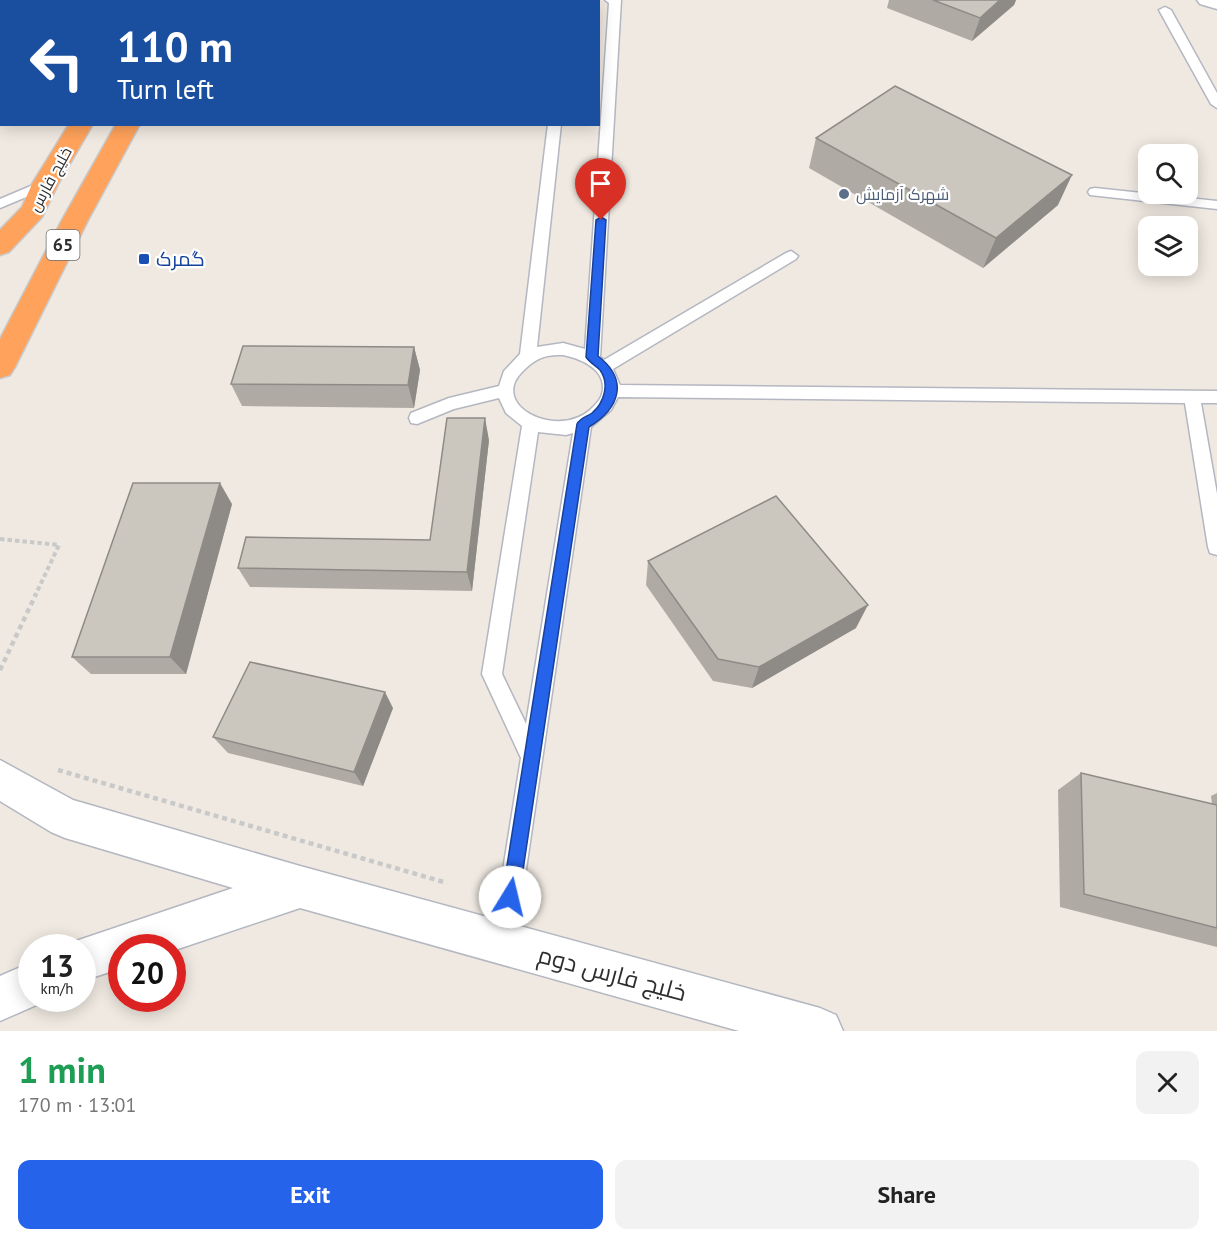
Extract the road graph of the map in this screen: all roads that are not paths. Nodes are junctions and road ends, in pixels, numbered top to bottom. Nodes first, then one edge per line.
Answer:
1 (611, 0) edge
2 (1207, 0) edge
3 (1217, 3) edge
4 (1165, 10) dead end
5 (600, 52) edge
6 (611, 60) junction
7 (1217, 104) edge
8 (80, 126) edge
9 (128, 126) edge
10 (555, 126) edge
11 (45, 184) junction
12 (1095, 192) dead end
13 (0, 204) edge
14 (1217, 205) edge
15 (8, 239) edge
16 (791, 256) dead end
17 (528, 356) junction
18 (598, 362) junction
19 (0, 368) edge
20 (504, 391) junction
21 (611, 392) junction
22 (1192, 397) junction
23 (1217, 397) edge
24 (417, 418) dead end
25 (531, 424) junction
26 (583, 424) junction
27 (1217, 547) edge
28 (532, 758) junction
29 (0, 778) edge
30 (300, 887) junction
31 (503, 944) junction
32 (96, 954) edge
33 (18, 991) edge
34 (0, 999) edge
35 (820, 1031) edge

1 - 6 lane
2 - 3 street
4 - 7 lane
5 - 6 lane
6 - 18 lane
8 - 11 highway, خلیج فارس / 65
9 - 19 highway, 65
10 - 17 lane
11 - 13 lane
11 - 15 highway, خلیج فارس / 65
12 - 14 lane
16 - 18 lane
17 - 18 lane
17 - 20 lane
18 - 21 lane
20 - 24 lane
20 - 25 lane
21 - 22 lane
21 - 26 lane
22 - 23 lane
22 - 27 lane
25 - 26 lane
25 - 28 lane
26 - 28 lane
28 - 31 lane
29 - 30 street, خلیج فارس دوم
30 - 31 street, خلیج فارس دوم
30 - 32 street
31 - 35 street, خلیج فارس دوم
33 - 34 street

